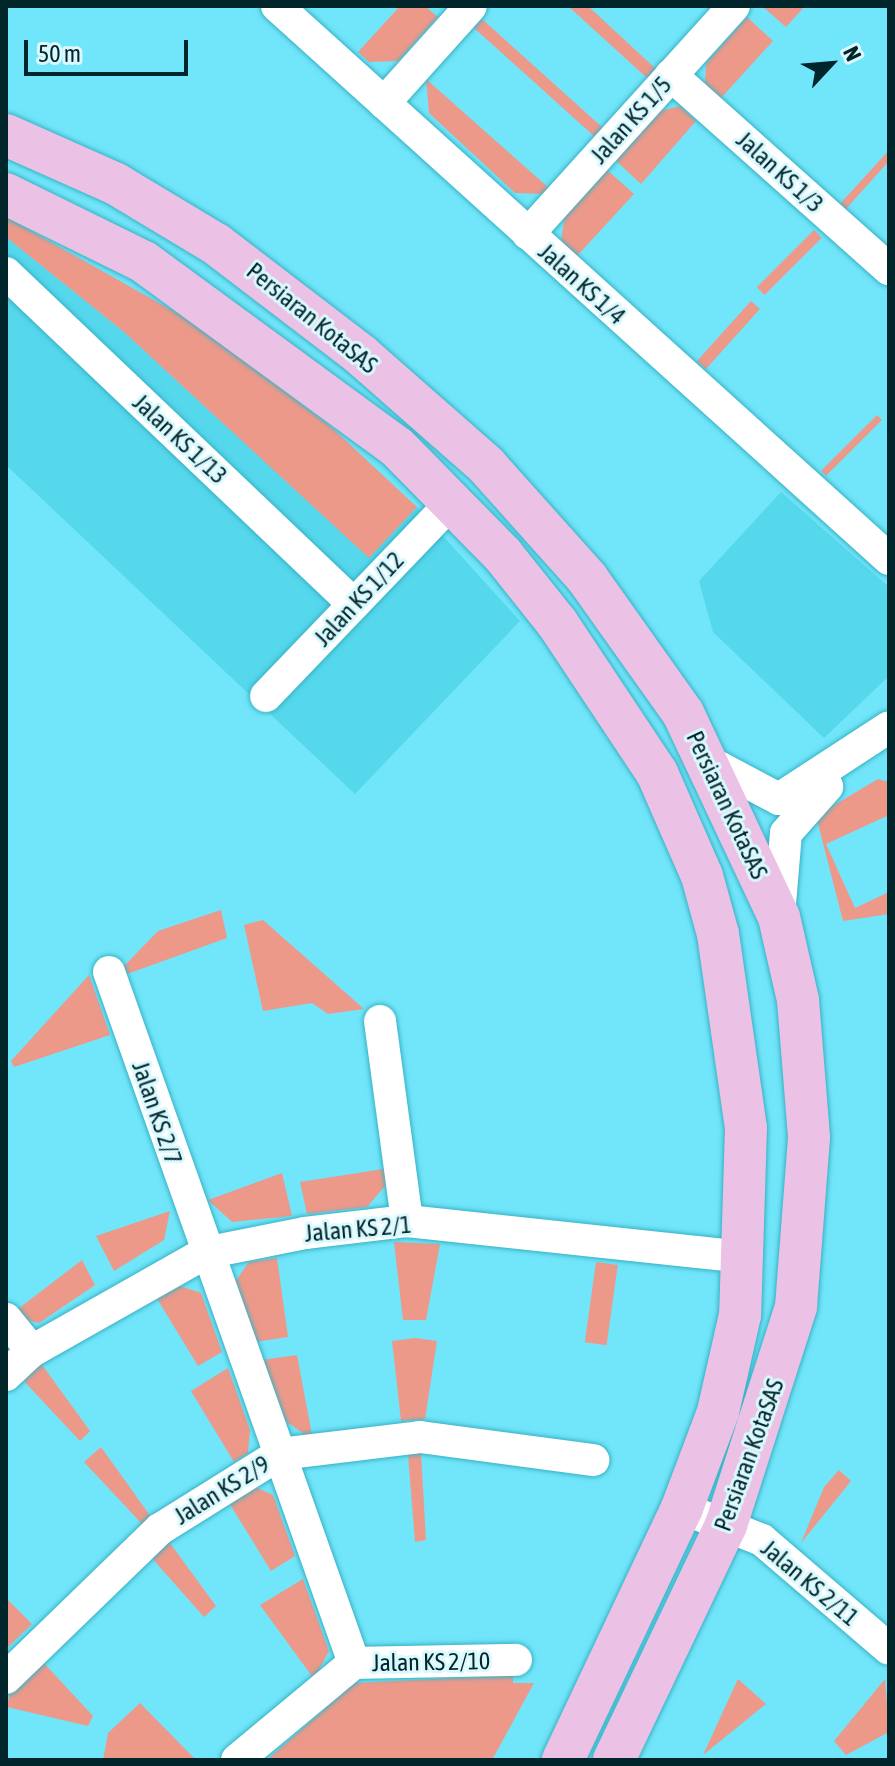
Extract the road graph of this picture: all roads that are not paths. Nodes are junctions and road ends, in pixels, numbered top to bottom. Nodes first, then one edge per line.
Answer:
1 (277, 6) edge
2 (471, 6) edge
3 (734, 6) edge
4 (671, 75) junction
5 (384, 103) junction
6 (6, 135) edge
7 (6, 194) edge
8 (528, 234) junction
9 (889, 269) edge
10 (6, 273) edge
11 (452, 502) junction
12 (889, 559) edge
13 (354, 604) junction
14 (266, 696) dead end
15 (888, 729) edge
16 (711, 763) junction
17 (840, 764) junction
18 (779, 917) junction
19 (109, 972) dead end
20 (380, 1021) dead end
21 (407, 1221) junction
22 (205, 1253) junction
23 (745, 1257) junction
24 (6, 1319) edge
25 (32, 1351) junction
26 (6, 1375) edge
27 (280, 1454) junction
28 (593, 1460) dead end
29 (682, 1508) junction
30 (726, 1525) junction
31 (889, 1649) edge
32 (516, 1660) dead end
33 (354, 1663) junction
34 (6, 1678) edge
35 (237, 1760) edge
36 (563, 1760) edge
37 (614, 1760) edge

1 - 5 street, Jalan KS 1/4
2 - 5 street
3 - 4 street, Jalan KS 1/5
4 - 8 street, Jalan KS 1/5
4 - 9 street, Jalan KS 1/3
5 - 8 street, Jalan KS 1/4
6 - 16 main road, Persiaran KotaSAS
7 - 11 main road, Persiaran KotaSAS
8 - 12 street, Jalan KS 1/4
10 - 13 street, Jalan KS 1/13
11 - 13 street, Jalan KS 1/12
11 - 23 main road, Persiaran KotaSAS
13 - 14 street, Jalan KS 1/12
15 - 17 street
16 - 17 street
16 - 18 main road, Persiaran KotaSAS
17 - 18 street
18 - 30 main road, Persiaran KotaSAS
19 - 22 street, Jalan KS 2/7
20 - 21 street
21 - 22 street, Jalan KS 2/1
21 - 23 street, Jalan KS 2/1
22 - 25 street, Jalan KS 2/1
22 - 27 street, Jalan KS 2/7
23 - 29 main road, Persiaran KotaSAS
24 - 25 street
25 - 26 street, Jalan KS 2/1
27 - 28 street, Jalan KS 2/9
27 - 33 street, Jalan KS 2/7
27 - 34 street, Jalan KS 2/9
29 - 30 street, Jalan KS 2/11
29 - 36 main road, Persiaran KotaSAS
30 - 31 street, Jalan KS 2/11
30 - 37 main road, Persiaran KotaSAS
32 - 33 street, Jalan KS 2/10
33 - 35 street, Jalan KS 2/10

